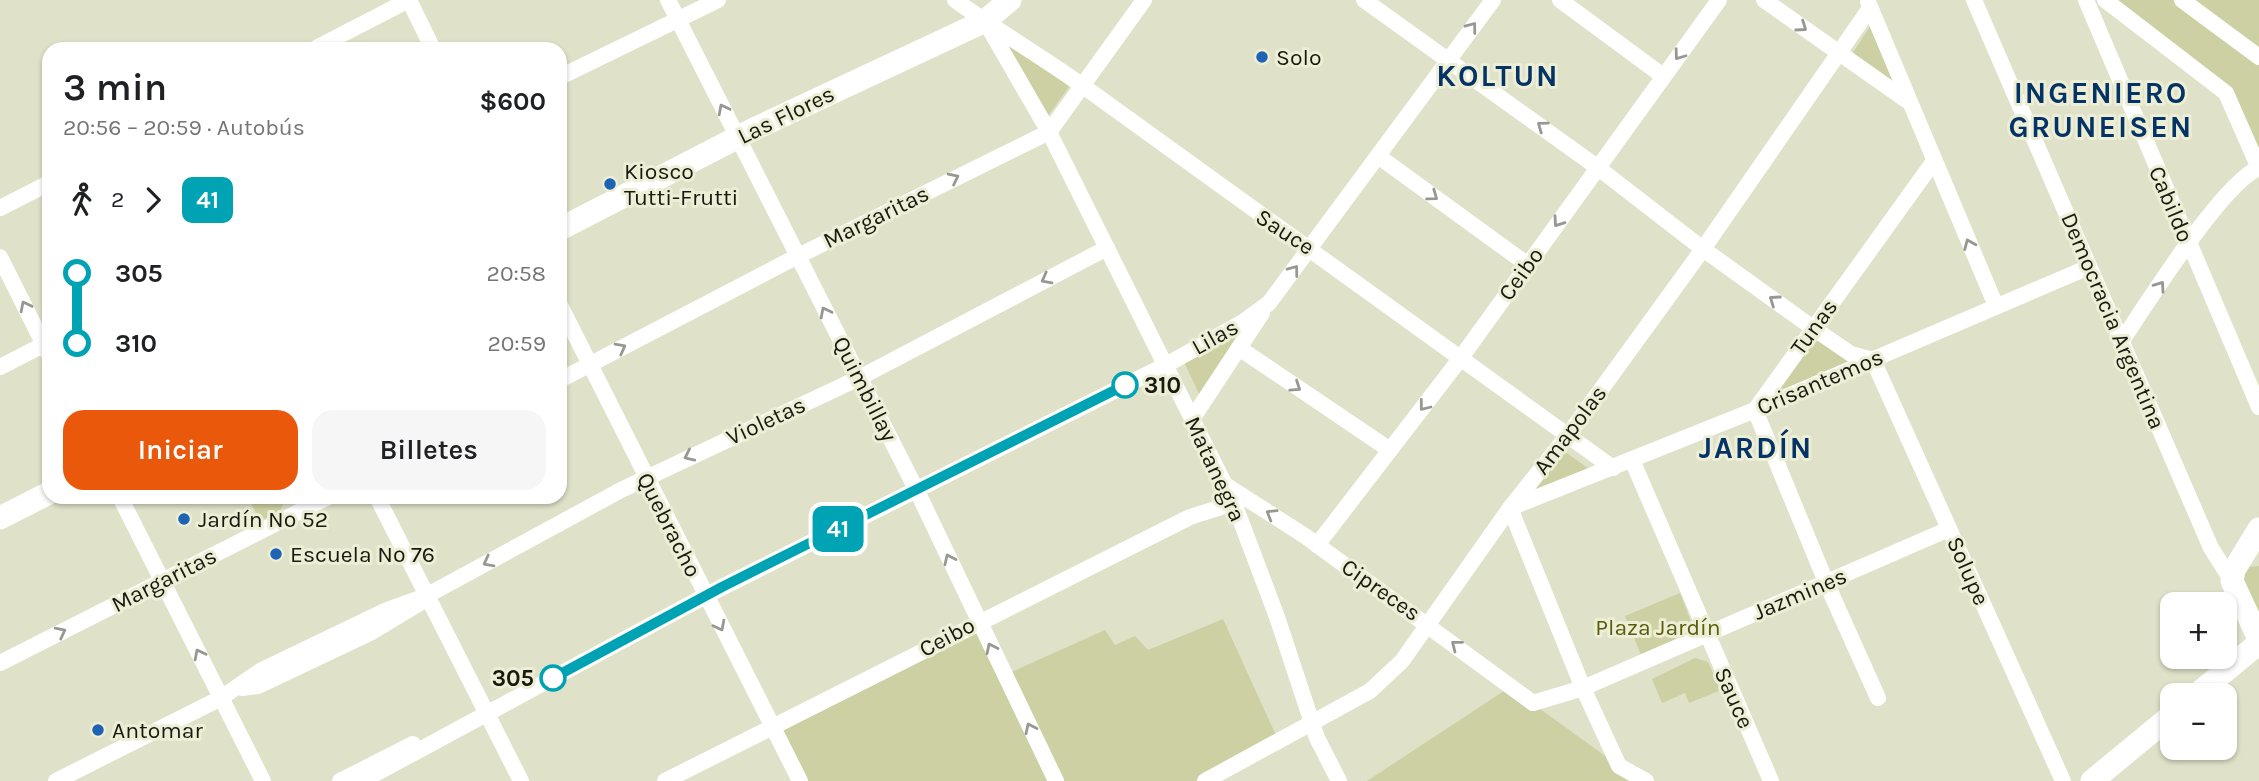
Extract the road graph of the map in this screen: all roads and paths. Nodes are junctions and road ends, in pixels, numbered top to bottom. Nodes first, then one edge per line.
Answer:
1 (409, 0) edge
2 (668, 0) edge
3 (718, 0) edge
4 (955, 0) edge
5 (1010, 0) edge
6 (1144, 0) edge
7 (1364, 0) edge
8 (1493, 0) edge
9 (1560, 0) edge
10 (1719, 0) edge
11 (1764, 0) edge
12 (1974, 0) edge
13 (2086, 0) edge
14 (2105, 0) edge
15 (2182, 0) edge
16 (1869, 4) edge
17 (678, 19) junction
18 (985, 21) junction
19 (328, 42) edge
20 (430, 42) edge
21 (1840, 54) junction
22 (2259, 57) edge
23 (1448, 58) junction
24 (567, 74) edge
25 (1663, 76) junction
26 (1082, 85) junction
27 (1909, 102) junction
28 (1049, 132) junction
29 (737, 138) junction
30 (1378, 156) junction
31 (1934, 160) junction
32 (1597, 167) junction
33 (2259, 168) edge
34 (42, 187) edge
35 (0, 208) edge
36 (567, 225) edge
37 (2188, 244) junction
38 (1311, 247) junction
39 (1107, 248) junction
40 (1703, 249) junction
41 (0, 257) edge
42 (796, 257) junction
43 (1528, 265) junction
44 (2089, 267) junction
45 (1269, 303) junction
46 (1996, 306) junction
47 (567, 319) edge
48 (1814, 328) junction
49 (42, 337) edge
50 (2121, 342) junction
51 (1240, 348) junction
52 (42, 349) edge
53 (1460, 359) junction
54 (1873, 360) junction
55 (590, 365) junction
56 (1166, 365) junction
57 (0, 367) edge
58 (567, 376) edge
59 (859, 378) junction
60 (2259, 407) edge
61 (1755, 410) junction
62 (1192, 419) junction
63 (1568, 435) junction
64 (1390, 450) junction
65 (1632, 460) junction
66 (1613, 468) junction
67 (645, 478) junction
68 (1224, 484) junction
69 (916, 489) junction
70 (42, 497) edge
71 (1234, 503) junction
72 (124, 504) edge
73 (314, 504) edge
74 (380, 504) edge
75 (1510, 508) junction
76 (0, 518) edge
77 (1949, 529) junction
78 (2259, 529) edge
79 (1317, 545) junction
80 (2244, 567) edge
81 (162, 580) junction
82 (1825, 582) junction
83 (426, 596) junction
84 (705, 596) junction
85 (978, 621) junction
86 (1427, 624) junction
87 (1706, 635) junction
88 (2259, 641) edge
89 (0, 663) edge
90 (2210, 683) edge
91 (1583, 688) junction
92 (227, 694) junction
93 (1878, 698) dead end
94 (1533, 703) joint
95 (486, 714) junction
96 (1312, 725) junction
97 (2160, 725) edge
98 (772, 729) junction
99 (56, 781) edge
100 (263, 781) edge
101 (340, 781) edge
102 (362, 781) edge
103 (521, 781) edge
104 (665, 781) edge
105 (800, 781) edge
106 (1056, 781) edge
107 (1205, 781) edge
108 (1339, 781) edge
109 (1646, 781) edge
110 (1771, 781) edge
111 (2063, 781) edge
112 (2092, 781) edge

1 - 19 street
1 - 20 street
2 - 17 street, Quimbillay
3 - 17 street
4 - 18 street, Sauce
5 - 18 street, Las Flores
6 - 26 street, Margaritas
7 - 23 street
23 -> 8 street, Lilas
9 - 25 street
10 -> 25 street, Ceibo
11 -> 21 street
12 - 44 street, Democracia Argentina
13 - 37 street, Cabildo
14 - 33 street
15 - 22 street
16 - 21 street, Amapolas
16 - 27 street
17 - 24 street
29 -> 17 street, Quimbillay
18 - 26 street, Sauce
18 - 28 street, Matanegra
18 - 29 street, Las Flores
21 - 27 street
21 - 40 street, Amapolas
23 - 30 street, Lilas
32 -> 23 street
25 - 32 street, Ceibo
26 - 28 street, Margaritas
26 - 38 street, Sauce
27 - 31 street
28 - 39 street, Matanegra
42 -> 28 street, Margaritas
29 - 36 street, Las Flores
29 - 42 street, Quimbillay
30 - 38 street, Lilas
30 -> 43 street
46 -> 31 street
31 - 48 street, Tunas
32 - 40 street
32 -> 43 street, Ceibo
33 - 37 street
34 - 35 street
50 -> 37 street
37 - 60 street, Cabildo
45 -> 38 street, Lilas
38 - 53 street, Sauce
39 - 56 street, Matanegra
39 -> 59 street, Violetas
48 -> 40 street
40 - 63 street, Amapolas
49 -> 41 street
55 -> 42 street, Margaritas
59 -> 42 street, Quimbillay
43 - 53 street, Ceibo
44 - 46 street, Crisantemos
44 - 50 street, Democracia Argentina
45 - 51 street, Lilas
45 - 56 street, Lilas
46 - 54 street, Crisantemos
47 - 55 street, Quebracho
48 - 54 street
48 - 61 street, Tunas
50 - 80 street, Democracia Argentina
51 - 62 street, Lilas
51 -> 64 street
52 - 57 street
53 - 63 street, Sauce
53 -> 64 street, Ceibo
54 - 61 street, Crisantemos
54 - 77 street, Solupe
55 - 58 street, Margaritas
55 - 67 street, Quebracho
56 - 62 street, Matanegra
56 - 69 street, Lilas
59 -> 67 street, Violetas
59 - 69 street, Quimbillay
61 - 65 street, Crisantemos
61 - 82 street
62 - 68 street, Matanegra
63 - 66 street, Sauce
63 - 75 street, Amapolas
64 - 79 street, Ceibo
65 - 66 street, Crisantemos
65 - 87 street, Sauce
66 - 75 street, Crisantemos
67 -> 83 street, Violetas
67 - 84 street, Quebracho
68 - 71 street, Matanegra
79 -> 68 street, Cipreces
69 - 84 street, Lilas
85 -> 69 street, Quimbillay
70 - 76 street
71 - 85 street, Ceibo
71 - 96 street, Matanegra
72 - 81 street
73 - 81 street, Margaritas
74 - 83 street
75 - 86 street, Amapolas
75 - 91 street
77 - 82 street, Jazmines
77 - 111 street, Solupe
78 - 80 street
79 - 86 street, Cipreces
80 - 88 street
89 -> 81 street, Margaritas
92 -> 81 street
82 - 87 street, Jazmines
82 - 93 street
83 - 92 street, Violetas
83 - 95 street
84 - 95 street, Lilas
84 -> 98 street, Quebracho
85 - 98 street, Ceibo
106 -> 85 street, Quimbillay
94 -> 86 street, Cipreces
86 - 96 street, Amapolas
87 - 91 street, Jazmines
87 - 110 street, Sauce
88 - 90 street
91 - 94 street, Jazmines
91 - 109 street
92 - 99 street, Violetas
92 - 100 street
95 - 101 street, Lilas
95 - 102 street, Lilas
95 - 103 street
96 - 107 street, Amapolas
96 - 108 street, Matanegra
97 - 112 street
98 - 104 street, Ceibo
98 - 105 street, Quebracho

